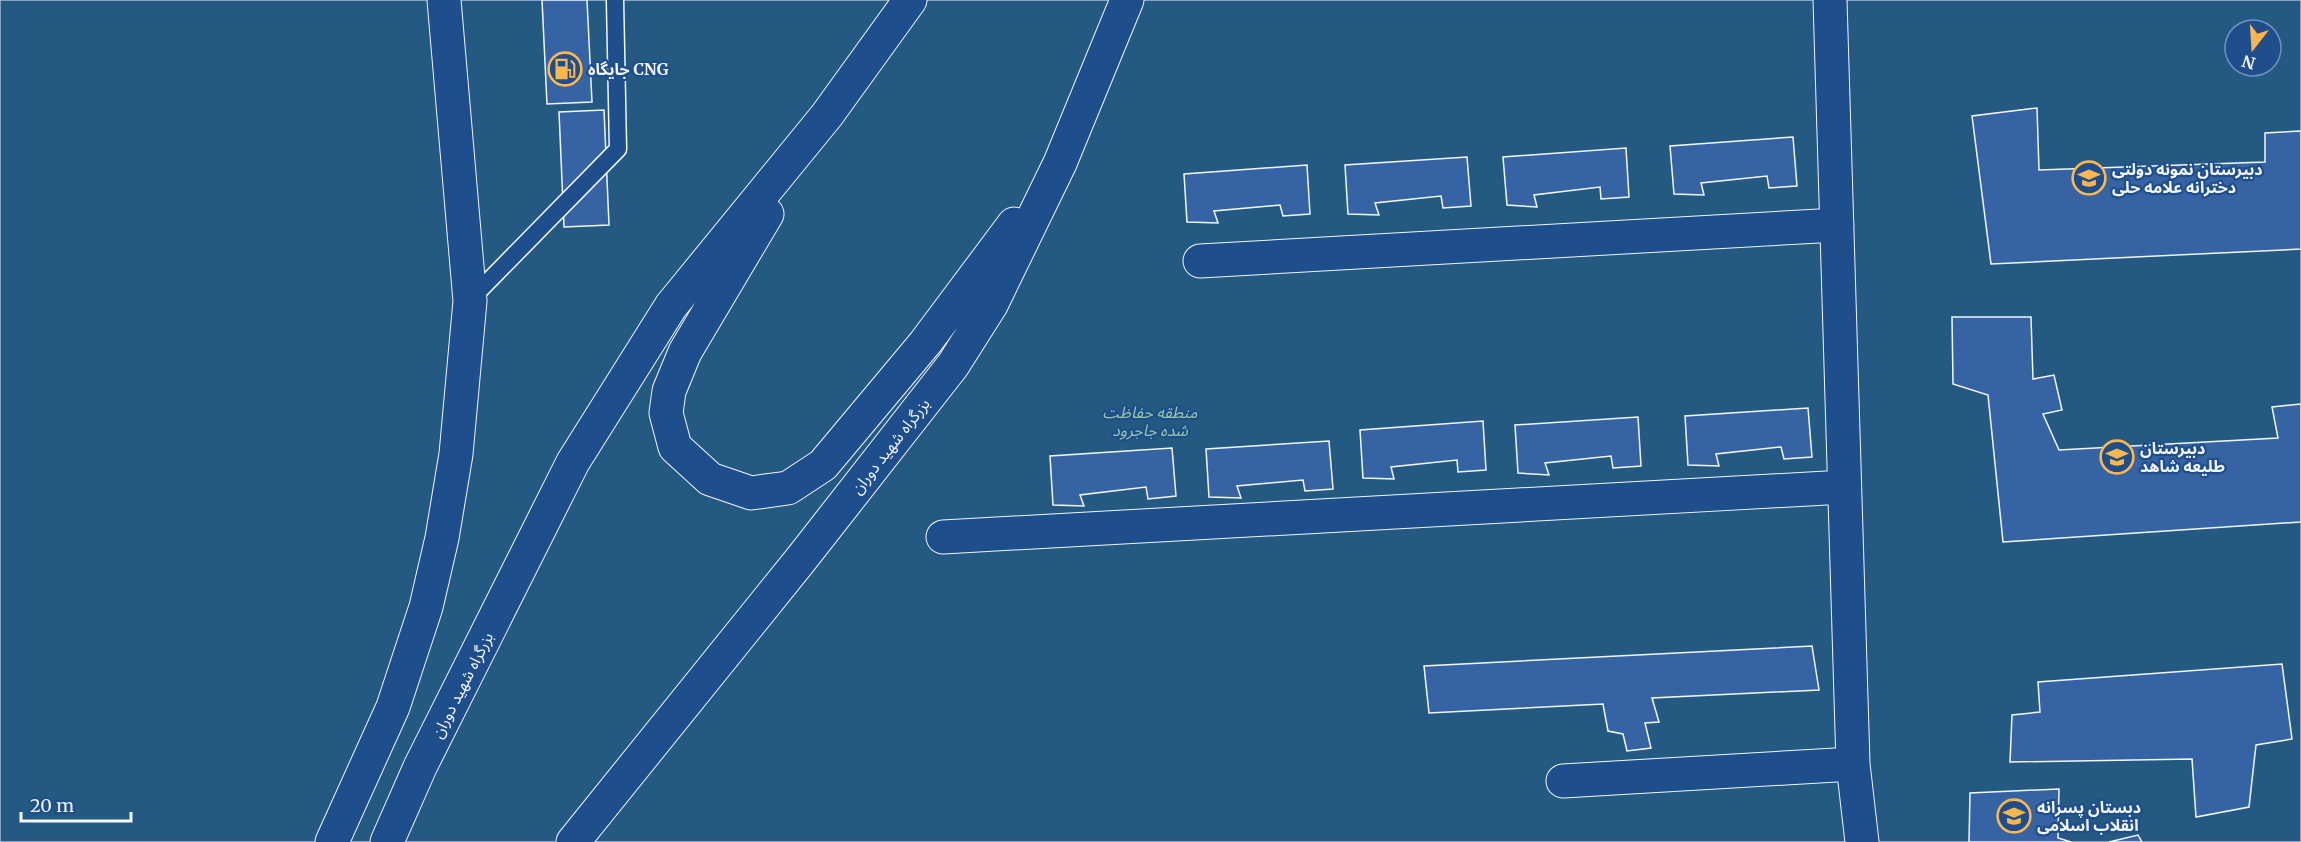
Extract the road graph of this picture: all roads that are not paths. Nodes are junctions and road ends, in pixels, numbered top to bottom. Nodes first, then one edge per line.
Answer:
1 (444, 0) edge
2 (615, 0) edge
3 (910, 0) edge
4 (1127, 0) edge
5 (1830, 0) edge
6 (827, 115) junction
7 (1060, 164) junction
8 (1837, 225) junction
9 (1200, 261) dead end
10 (470, 301) junction
11 (1844, 487) junction
12 (943, 537) dead end
13 (1853, 764) junction
14 (1563, 781) dead end
15 (361, 797) dead end
16 (332, 842) edge
17 (338, 842) edge
18 (387, 842) edge
19 (573, 842) edge
20 (1862, 842) edge

1 - 10 main road
2 - 10 lane
3 - 6 main road, بزرگراه شهید دوران
4 - 7 main road, بزرگراه شهید دوران
5 - 8 main road
6 - 7 main road
6 - 18 main road, بزرگراه شهید دوران
7 - 19 main road, بزرگراه شهید دوران
8 - 9 main road
8 - 11 main road
10 - 16 main road
11 - 12 main road
11 - 13 main road
13 - 14 main road
13 - 20 main road
15 - 17 lane

